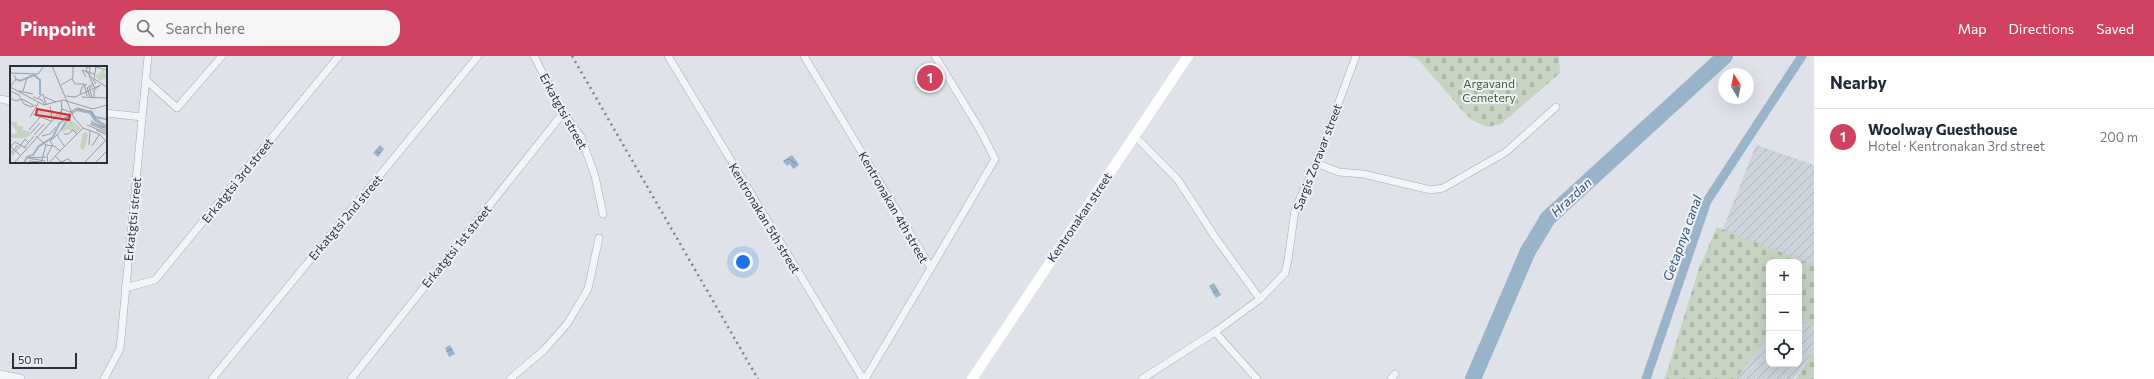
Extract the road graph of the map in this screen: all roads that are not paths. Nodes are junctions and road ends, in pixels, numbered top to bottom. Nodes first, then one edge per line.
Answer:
1 (148, 56) edge
2 (222, 56) edge
3 (339, 56) edge
4 (478, 56) edge
5 (534, 56) edge
6 (668, 56) edge
7 (804, 56) edge
8 (935, 56) edge
9 (1188, 56) edge
10 (1356, 56) edge
11 (146, 80) junction
12 (0, 99) edge
13 (10, 101) edge
14 (1556, 107) dead end
15 (107, 113) edge
16 (563, 113) junction
17 (142, 118) junction
18 (1134, 136) junction
19 (1316, 163) junction
20 (603, 214) dead end
21 (599, 238) dead end
22 (931, 268) junction
23 (125, 288) junction
24 (1260, 300) junction
25 (1215, 332) junction
26 (0, 375) edge
27 (20, 379) edge
28 (104, 379) edge
29 (212, 379) edge
30 (351, 379) edge
31 (510, 379) edge
32 (864, 379) edge
33 (972, 379) edge
34 (1142, 379) edge
35 (1257, 379) edge

1 - 11 street, Erkatgtsi street
2 - 11 street
3 - 23 street, Erkatgtsi 3rd street
4 - 29 street, Erkatgtsi 2nd street
5 - 16 street, Erkatgtsi street
6 - 32 street, Kentronakan 5th street
7 - 22 street, Kentronakan 4th street
8 - 22 street
9 - 18 main road, Kentronakan street
10 - 19 street, Sargis Zoravar street
11 - 17 street, Erkatgtsi street
12 - 13 street
14 - 19 street
15 - 17 street
16 - 20 street, Erkatgtsi street
16 - 30 street, Erkatgtsi 1st street
17 - 23 street, Erkatgtsi street
18 - 24 street
18 - 33 main road, Kentronakan street
19 - 24 street, Sargis Zoravar street
21 - 31 street
22 - 32 street, Kentronakan 4th street
23 - 28 street, Erkatgtsi street
24 - 25 street, Sargis Zoravar street
25 - 34 street, Sargis Zoravar street
25 - 35 street
26 - 27 street

